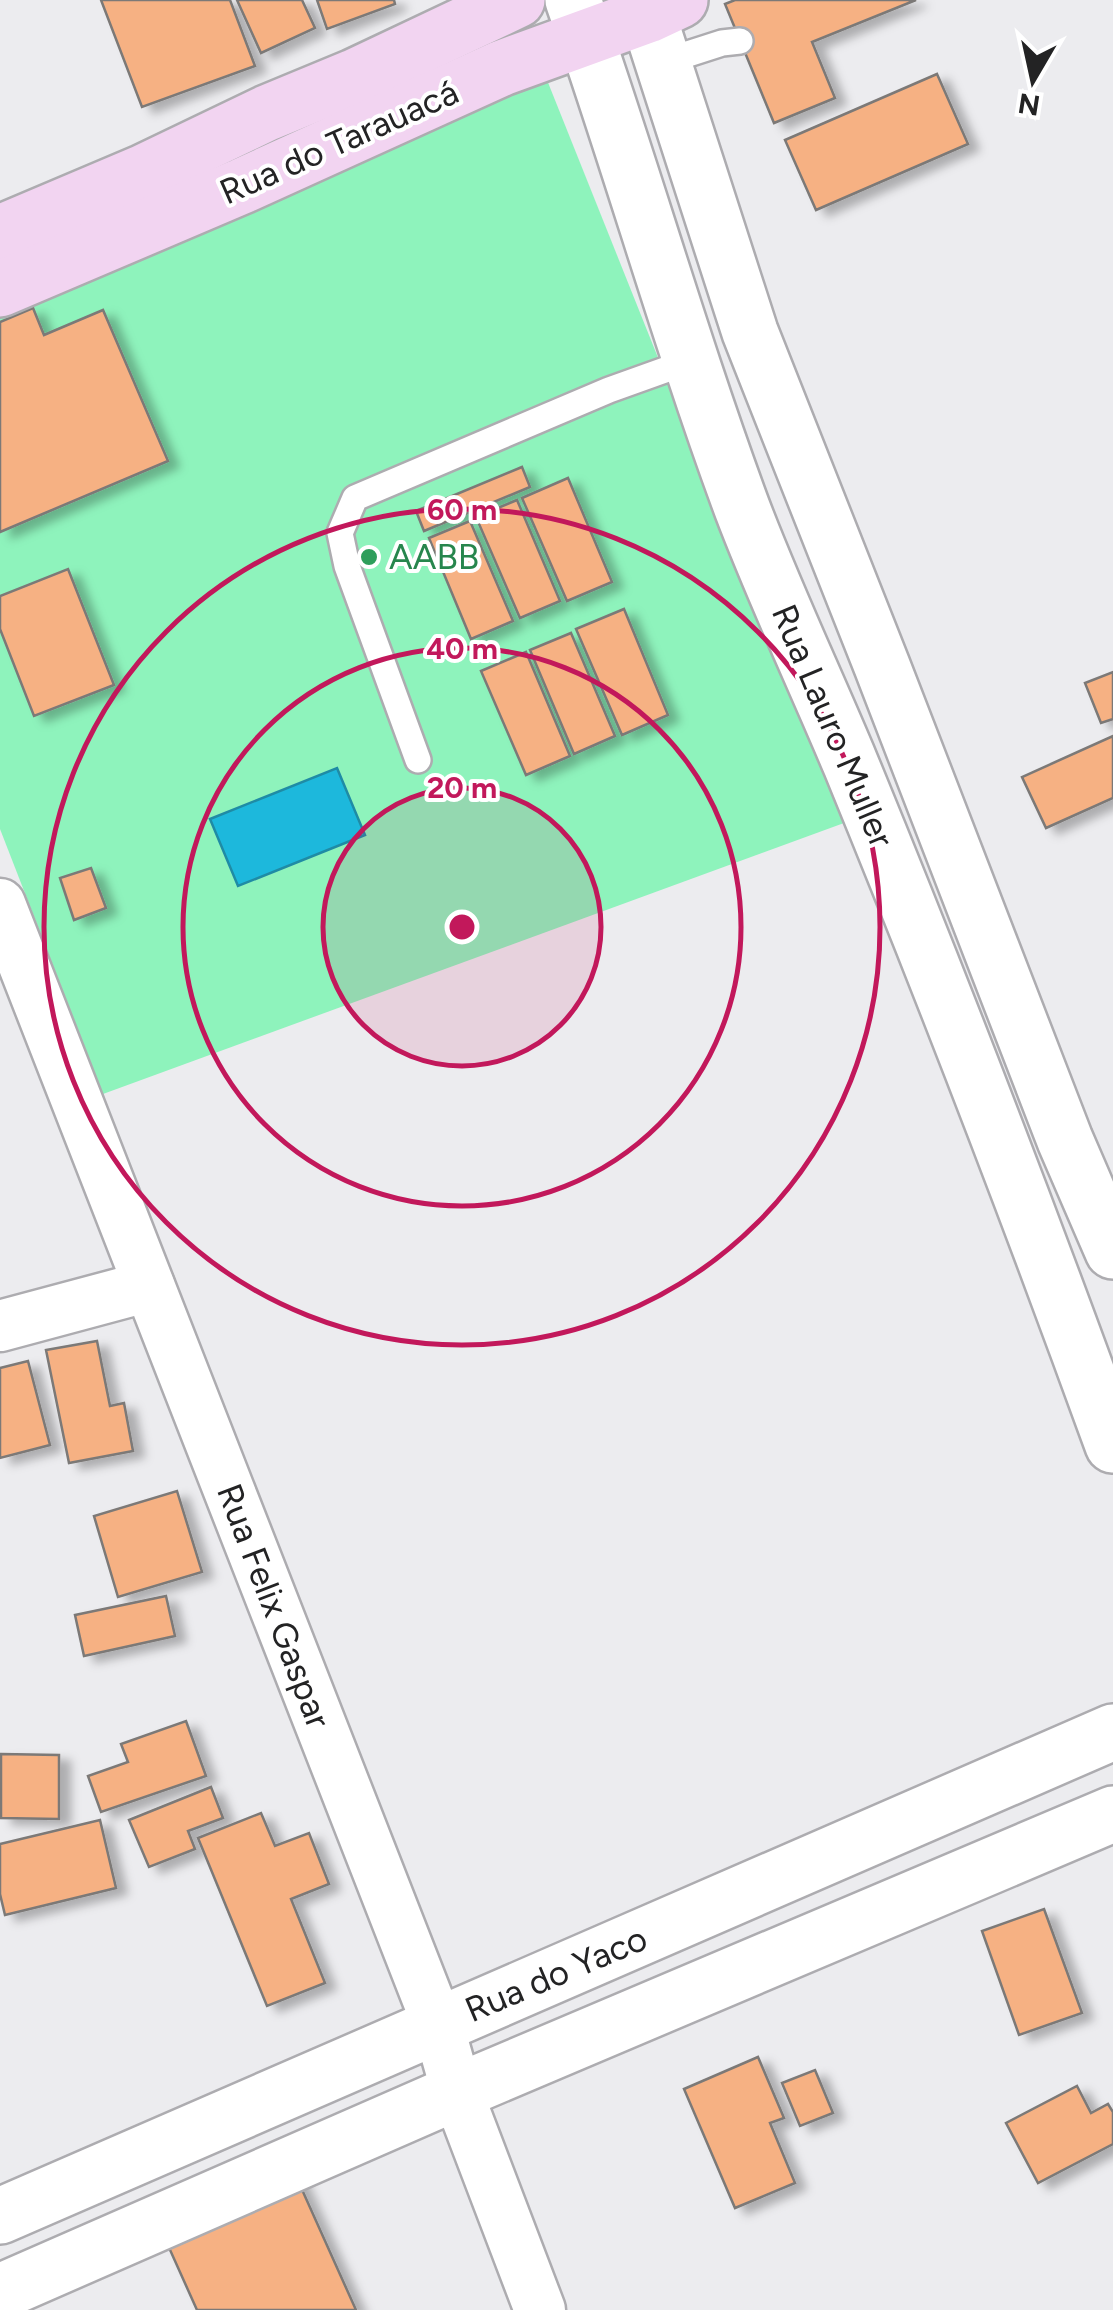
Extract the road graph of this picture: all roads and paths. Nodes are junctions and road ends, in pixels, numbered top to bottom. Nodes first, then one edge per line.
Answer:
1 (517, 0) edge
2 (580, 18) edge
3 (658, 19) edge
4 (740, 41) dead end
5 (0, 233) edge
6 (0, 289) edge
7 (690, 361) junction
8 (418, 760) dead end
9 (0, 904) edge
10 (1113, 1251) edge
11 (149, 1286) junction
12 (0, 1326) edge
13 (1113, 1445) edge
14 (1113, 1732) edge
15 (1113, 1814) edge
16 (438, 2026) junction
17 (458, 2092) junction
18 (0, 2216) edge
19 (0, 2292) edge
20 (540, 2310) edge

1 - 5 main road, Rua do Tarauacá
2 - 3 main road, Rua do Tarauacá
2 - 6 main road, Rua do Tarauacá
2 - 7 street, Rua Lauro Muller
3 - 4 lane
3 - 10 street, Rua Lauro Muller
7 - 8 lane
7 - 13 street, Rua Lauro Muller
9 - 11 street, Rua Felix Gaspar
11 - 12 street
11 - 16 street, Rua Felix Gaspar
14 - 16 street, Rua do Yaco
15 - 17 street, Rua do Yaco
16 - 17 street, Rua Felix Gaspar
16 - 18 street, Rua do Yaco
17 - 19 street, Rua do Yaco
17 - 20 street, Rua Felix Gaspar

